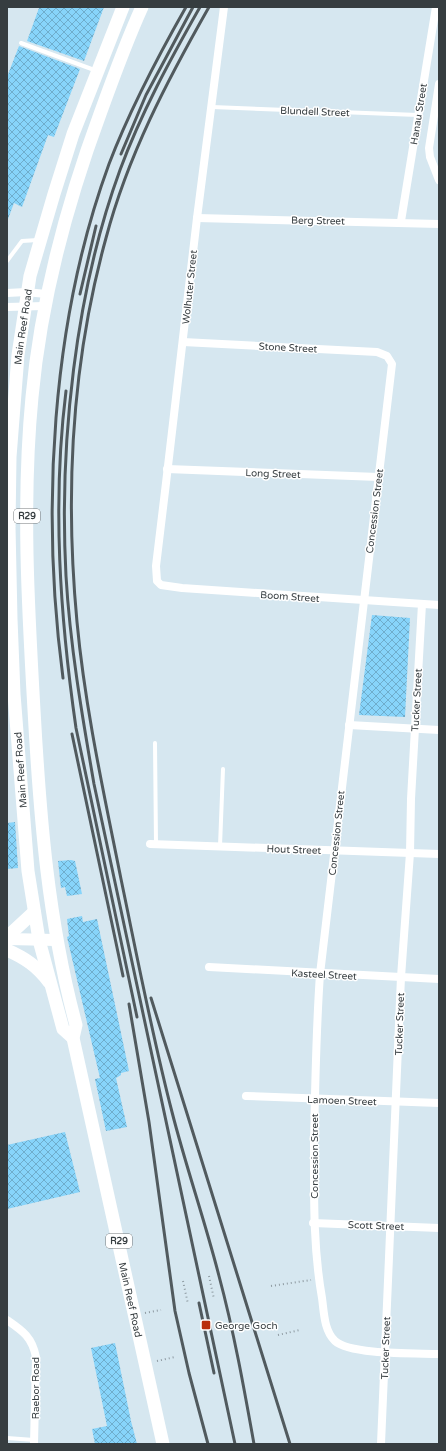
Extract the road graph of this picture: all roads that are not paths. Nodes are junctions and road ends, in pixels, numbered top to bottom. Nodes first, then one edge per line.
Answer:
1 (123, 7) edge
2 (142, 7) edge
3 (224, 7) edge
4 (436, 7) edge
5 (21, 43) dead end
6 (97, 71) junction
7 (439, 84) edge
8 (212, 107) junction
9 (418, 115) junction
10 (439, 180) edge
11 (197, 218) junction
12 (401, 221) junction
13 (439, 224) edge
14 (40, 240) junction
15 (7, 261) edge
16 (7, 293) edge
17 (26, 299) junction
18 (45, 300) junction
19 (7, 307) edge
20 (183, 342) junction
21 (390, 359) joint
22 (167, 469) junction
23 (378, 477) junction
24 (156, 566) joint
25 (364, 601) junction
26 (422, 604) junction
27 (439, 605) edge
28 (349, 725) junction
29 (414, 728) junction
30 (439, 730) edge
31 (156, 743) dead end
32 (223, 769) dead end
33 (153, 844) joint
34 (220, 846) junction
35 (334, 851) junction
36 (410, 853) junction
37 (439, 854) edge
38 (34, 912) junction
39 (7, 938) edge
40 (39, 940) junction
41 (56, 940) junction
42 (7, 950) edge
43 (209, 968) dead end
44 (320, 974) junction
45 (401, 977) junction
46 (439, 979) edge
47 (52, 987) junction
48 (73, 1038) junction
49 (246, 1096) dead end
50 (314, 1099) junction
51 (396, 1102) junction
52 (439, 1103) edge
53 (313, 1223) junction
54 (389, 1226) junction
55 (439, 1228) edge
56 (7, 1320) edge
57 (386, 1352) junction
58 (439, 1354) edge
59 (7, 1438) edge
60 (34, 1442) edge
61 (163, 1444) edge
62 (381, 1444) edge

1 - 6 main road, Main Reef Road / R29
2 - 18 main road, Main Reef Road / R29
3 - 8 street, Wolhuter Street
4 - 9 street, Hanau Street
5 - 6 lane
6 - 14 main road, Main Reef Road / R29
7 - 10 street
8 - 9 lane, Blundell Street
8 - 11 street, Wolhuter Street
9 - 12 street, Hanau Street
11 - 12 street, Berg Street
11 - 20 street, Wolhuter Street
12 - 13 street, Berg Street
14 - 15 lane
14 - 17 main road, Main Reef Road / R29
16 - 17 street
17 - 18 street
17 - 18 street
17 - 19 street
17 - 38 main road, Main Reef Road / R29
18 - 41 main road, Main Reef Road / R29
20 - 21 street, Stone Street
20 - 22 street, Wolhuter Street
21 - 23 street, Concession Street
22 - 23 street, Long Street
22 - 24 street, Wolhuter Street
23 - 25 street, Concession Street
24 - 25 street, Boom Street
25 - 26 street, Boom Street
25 - 28 street, Concession Street
26 - 27 street, Boom Street
26 - 29 street, Tucker Street
28 - 29 street
28 - 35 street, Concession Street
29 - 30 street
29 - 36 street, Tucker Street
31 - 33 lane
32 - 34 lane
33 - 34 street, Hout Street
34 - 35 street, Hout Street
35 - 36 street, Hout Street
35 - 44 street, Concession Street
36 - 37 street, Hout Street
36 - 45 street, Tucker Street
38 - 39 main road
38 - 40 main road, Main Reef Road / R29
39 - 40 main road
40 - 41 main road
40 - 47 main road, Main Reef Road / R29
41 - 48 main road, Main Reef Road / R29
42 - 47 main road
43 - 44 street, Kasteel Street
44 - 45 street, Kasteel Street
44 - 50 street, Concession Street
45 - 46 street, Kasteel Street
45 - 51 street, Tucker Street
47 - 48 main road, Main Reef Road / R29
48 - 61 main road, Main Reef Road / R29
49 - 50 street, Lamoen Street
50 - 51 street, Lamoen Street
50 - 53 street, Concession Street
51 - 52 street, Lamoen Street
51 - 54 street, Tucker Street
53 - 54 street, Scott Street
53 - 57 street, Concession Street
54 - 55 street, Scott Street
54 - 57 street, Tucker Street
56 - 60 street, Raebor Road
57 - 58 street, Concession Street
57 - 62 street, Tucker Street
59 - 60 lane

